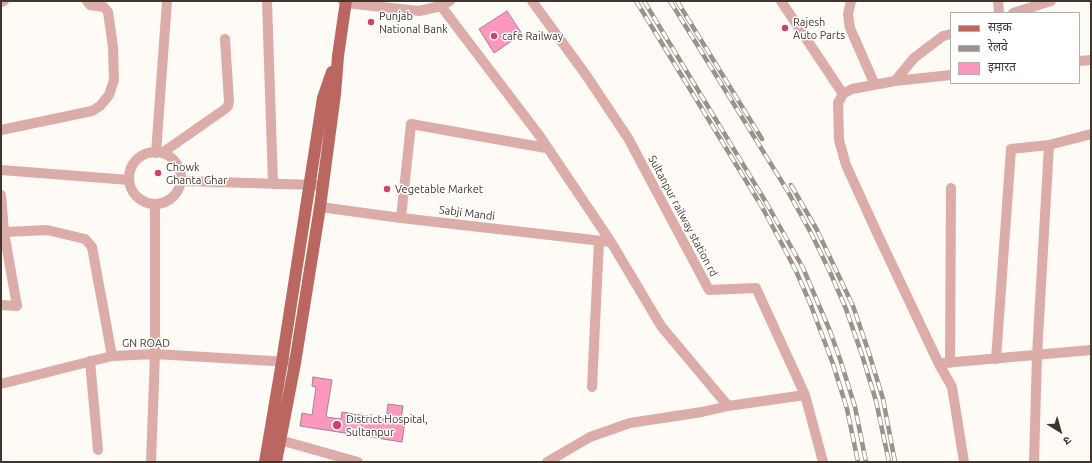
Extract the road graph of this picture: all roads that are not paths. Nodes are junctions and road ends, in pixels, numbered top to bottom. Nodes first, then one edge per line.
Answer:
1 (87, 1) edge
2 (167, 1) edge
3 (267, 1) edge
4 (532, 1) edge
5 (781, 1) edge
6 (851, 1) edge
7 (998, 1) edge
8 (1051, 1) edge
9 (349, 2) edge
10 (445, 4) edge
11 (999, 12) edge
12 (1016, 12) edge
13 (950, 34) edge
14 (225, 39) dead end
15 (338, 56) junction
16 (1091, 60) edge
17 (1080, 61) edge
18 (950, 75) edge
19 (894, 81) junction
20 (875, 85) junction
21 (843, 94) junction
22 (1, 130) edge
23 (1091, 134) edge
24 (1049, 145) junction
25 (546, 148) junction
26 (159, 153) junction
27 (1, 170) edge
28 (129, 180) junction
29 (181, 181) junction
30 (273, 184) junction
31 (310, 185) junction
32 (322, 185) junction
33 (951, 188) dead end
34 (1, 194) edge
35 (155, 204) junction
36 (320, 207) junction
37 (401, 218) junction
38 (4, 232) junction
39 (599, 240) junction
40 (611, 242) junction
41 (1, 305) edge
42 (1091, 350) edge
43 (155, 354) junction
44 (1037, 355) junction
45 (112, 356) junction
46 (996, 359) junction
47 (90, 361) junction
48 (282, 362) junction
49 (295, 362) junction
50 (950, 363) junction
51 (939, 364) junction
52 (1, 384) edge
53 (592, 387) dead end
54 (805, 394) junction
55 (728, 406) junction
56 (280, 440) junction
57 (98, 450) dead end
58 (151, 462) edge
59 (265, 462) edge
60 (276, 462) edge
61 (358, 462) edge
62 (547, 462) edge
63 (823, 462) edge
64 (964, 462) edge
65 (1034, 462) edge

1 - 22 street
2 - 26 street
3 - 30 street
4 - 54 street, Sultanpur railway station rd
5 - 21 street
6 - 20 street
7 - 11 street
8 - 12 street
9 - 10 street
9 - 15 main road
10 - 25 street
13 - 19 street
14 - 26 street
15 - 31 main road
15 - 32 main road
16 - 17 street
18 - 19 street
19 - 20 street
20 - 21 street
21 - 51 street
23 - 24 street
24 - 44 street
24 - 46 street
25 - 37 street
25 - 40 street
26 - 28 street
26 - 29 street
27 - 28 street
28 - 35 street
29 - 30 street
29 - 35 street
30 - 31 street
31 - 32 street
31 - 48 main road
32 - 36 main road
33 - 50 street
34 - 38 street
35 - 43 street
36 - 37 street, Sabji Mandi
36 - 49 main road
37 - 39 street, Sabji Mandi
38 - 41 street
38 - 45 street
39 - 40 street, Sabji Mandi
39 - 53 street
40 - 55 street
42 - 44 street
43 - 45 street, GN ROAD
43 - 48 street, GN ROAD
43 - 58 street
44 - 46 street
44 - 65 street
45 - 47 street, GN ROAD
46 - 50 street
47 - 52 street, GN ROAD
47 - 57 street
48 - 49 street, GN ROAD
48 - 59 main road
49 - 56 main road
50 - 51 street
51 - 64 street
54 - 55 street
54 - 63 street, Sultanpur railway station rd
55 - 62 street
56 - 60 main road
56 - 61 street

